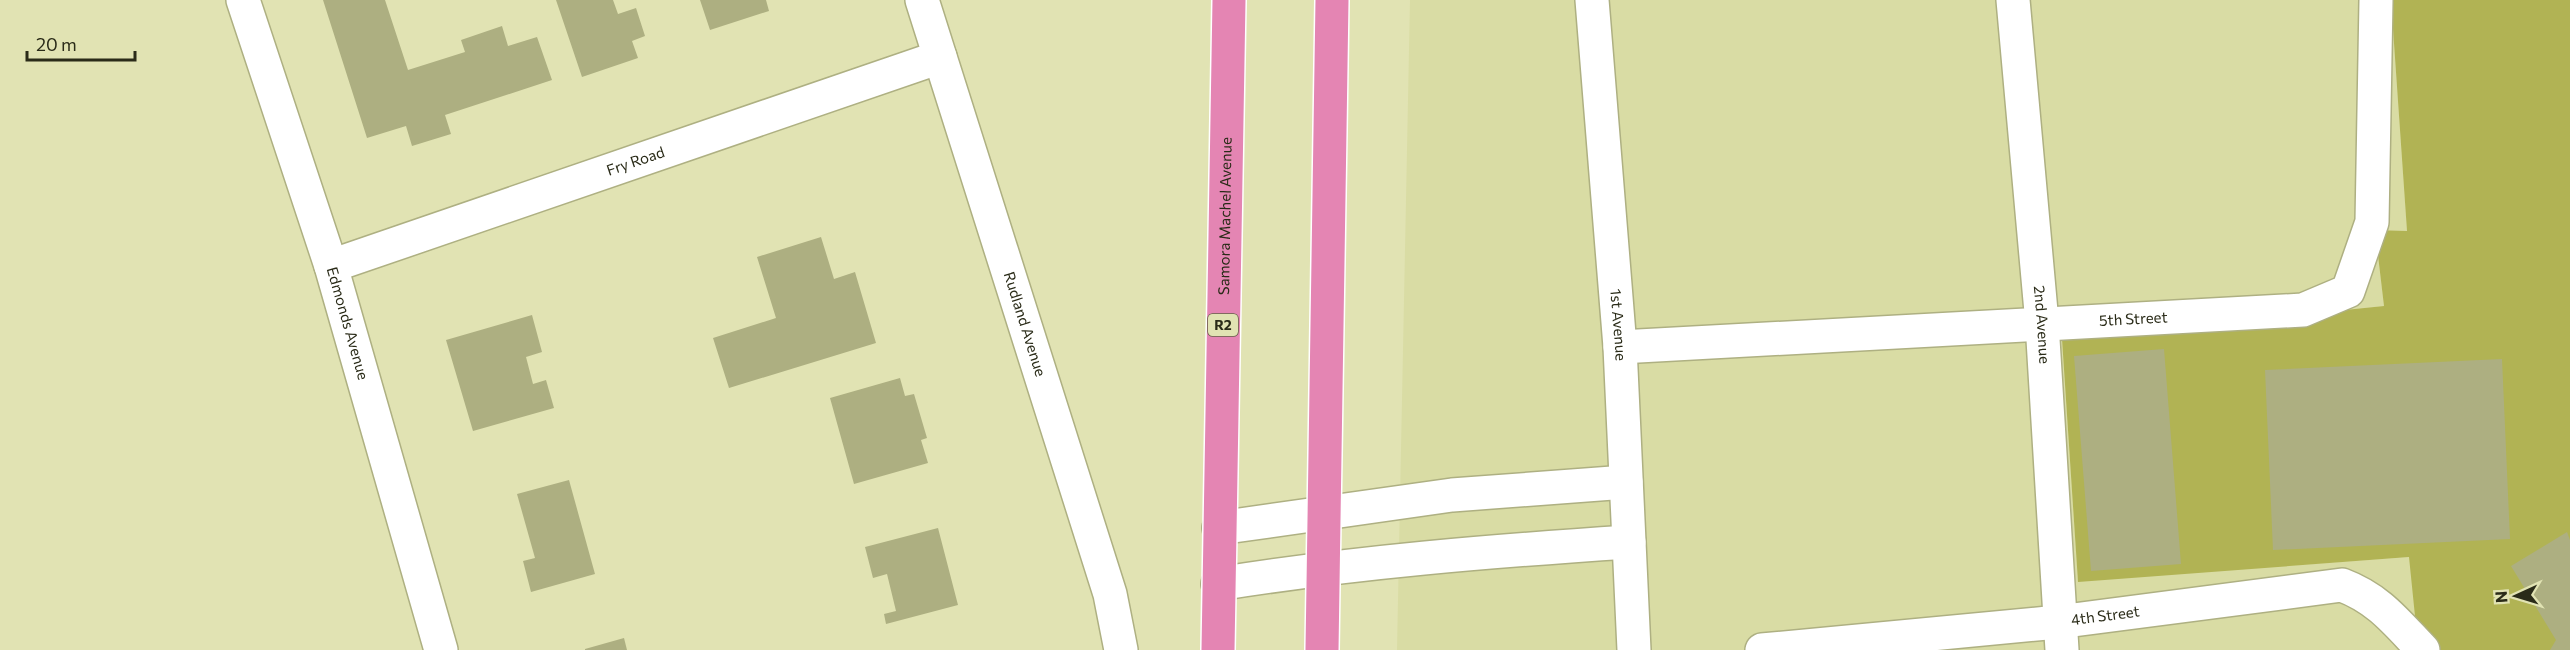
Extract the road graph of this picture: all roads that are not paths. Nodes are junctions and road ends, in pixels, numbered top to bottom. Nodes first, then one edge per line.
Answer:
1 (243, 0) edge
2 (922, 0) edge
3 (1229, 0) edge
4 (1332, 0) edge
5 (1593, 0) edge
6 (2013, 0) edge
7 (2376, 0) edge
8 (940, 57) junction
9 (331, 266) junction
10 (2042, 323) junction
11 (1620, 347) junction
12 (1626, 482) junction
13 (1324, 512) junction
14 (1219, 528) junction
15 (1629, 542) junction
16 (1324, 567) junction
17 (1218, 584) junction
18 (2060, 636) edge
19 (441, 650) edge
20 (1121, 650) edge
21 (1218, 650) edge
22 (1322, 650) edge
23 (1634, 650) edge
24 (1762, 650) edge
25 (2423, 650) edge

1 - 9 street, Edmonds Avenue
2 - 8 street, Rudland Avenue
3 - 14 highway, Samora Machel Avenue / R2
4 - 13 highway
5 - 11 street, 1st Avenue
6 - 10 street, 2nd Avenue
7 - 10 street, 5th Street
8 - 9 street, Fry Road
8 - 20 street, Rudland Avenue
9 - 19 street, Edmonds Avenue
10 - 11 street, 5th Street
10 - 18 street, 2nd Avenue
11 - 12 street, 1st Avenue
12 - 13 street
12 - 15 street, 1st Avenue
13 - 14 street
13 - 16 highway
14 - 17 highway, Samora Machel Avenue / R2
15 - 16 street
15 - 23 street, 1st Avenue
16 - 17 street
16 - 22 highway
17 - 21 highway, Samora Machel Avenue / R2
18 - 24 street, 4th Street
18 - 25 street, 4th Street

